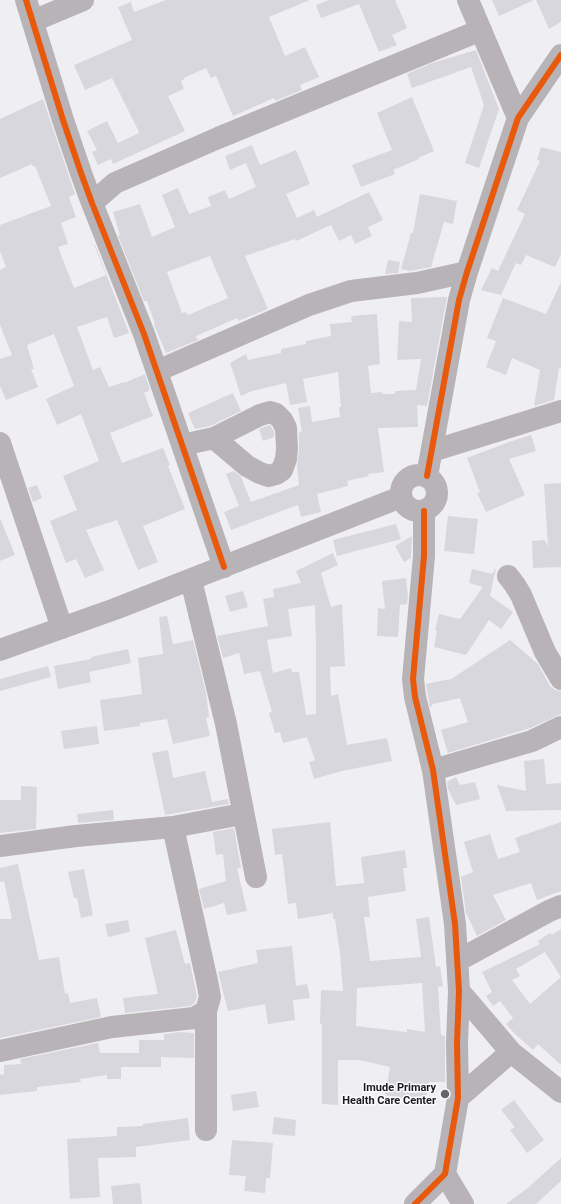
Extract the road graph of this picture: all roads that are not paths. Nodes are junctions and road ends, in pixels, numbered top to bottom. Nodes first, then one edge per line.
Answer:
1 (26, 0) edge
2 (83, 0) edge
3 (468, 0) edge
4 (33, 21) junction
5 (480, 30) junction
6 (561, 55) edge
7 (518, 118) junction
8 (81, 173) junction
9 (115, 183) junction
10 (92, 202) junction
11 (467, 272) junction
12 (157, 371) junction
13 (561, 412) edge
14 (214, 438) dead end
15 (0, 443) edge
16 (182, 445) junction
17 (432, 451) junction
18 (427, 476) junction
19 (401, 497) junction
20 (424, 511) junction
21 (224, 567) junction
22 (508, 576) dead end
23 (191, 580) junction
24 (62, 628) junction
25 (0, 650) edge
26 (561, 678) edge
27 (561, 727) edge
28 (433, 770) junction
29 (242, 814) junction
30 (173, 826) junction
31 (0, 846) edge
32 (256, 878) dead end
33 (561, 906) edge
34 (457, 961) junction
35 (459, 991) junction
36 (206, 1011) junction
37 (0, 1051) edge
38 (511, 1052) junction
39 (561, 1092) edge
40 (458, 1098) junction
41 (206, 1130) dead end
42 (445, 1174) junction
43 (415, 1204) edge
44 (463, 1204) edge

1 - 4 street
2 - 4 street
3 - 5 street
4 - 8 street
5 - 7 street
5 - 9 street
6 - 7 street
7 - 11 street
8 - 9 street
8 - 10 street
9 - 10 street
10 - 12 street
11 - 12 street
11 - 17 street
12 - 16 street
13 - 17 street
14 - 16 street
15 - 24 street
16 - 21 street
17 - 18 street
18 - 19 street
18 - 20 street
19 - 20 street
19 - 21 street
20 - 28 street
21 - 23 street
22 - 26 street
23 - 24 street
23 - 29 street
24 - 25 street
27 - 28 street
28 - 34 street
29 - 30 street
29 - 32 street
30 - 31 street
30 - 36 street
33 - 34 street
34 - 35 street
35 - 38 street
35 - 40 street
36 - 37 street
36 - 41 street
38 - 39 street
38 - 40 street
40 - 42 street
42 - 43 street
42 - 44 street

